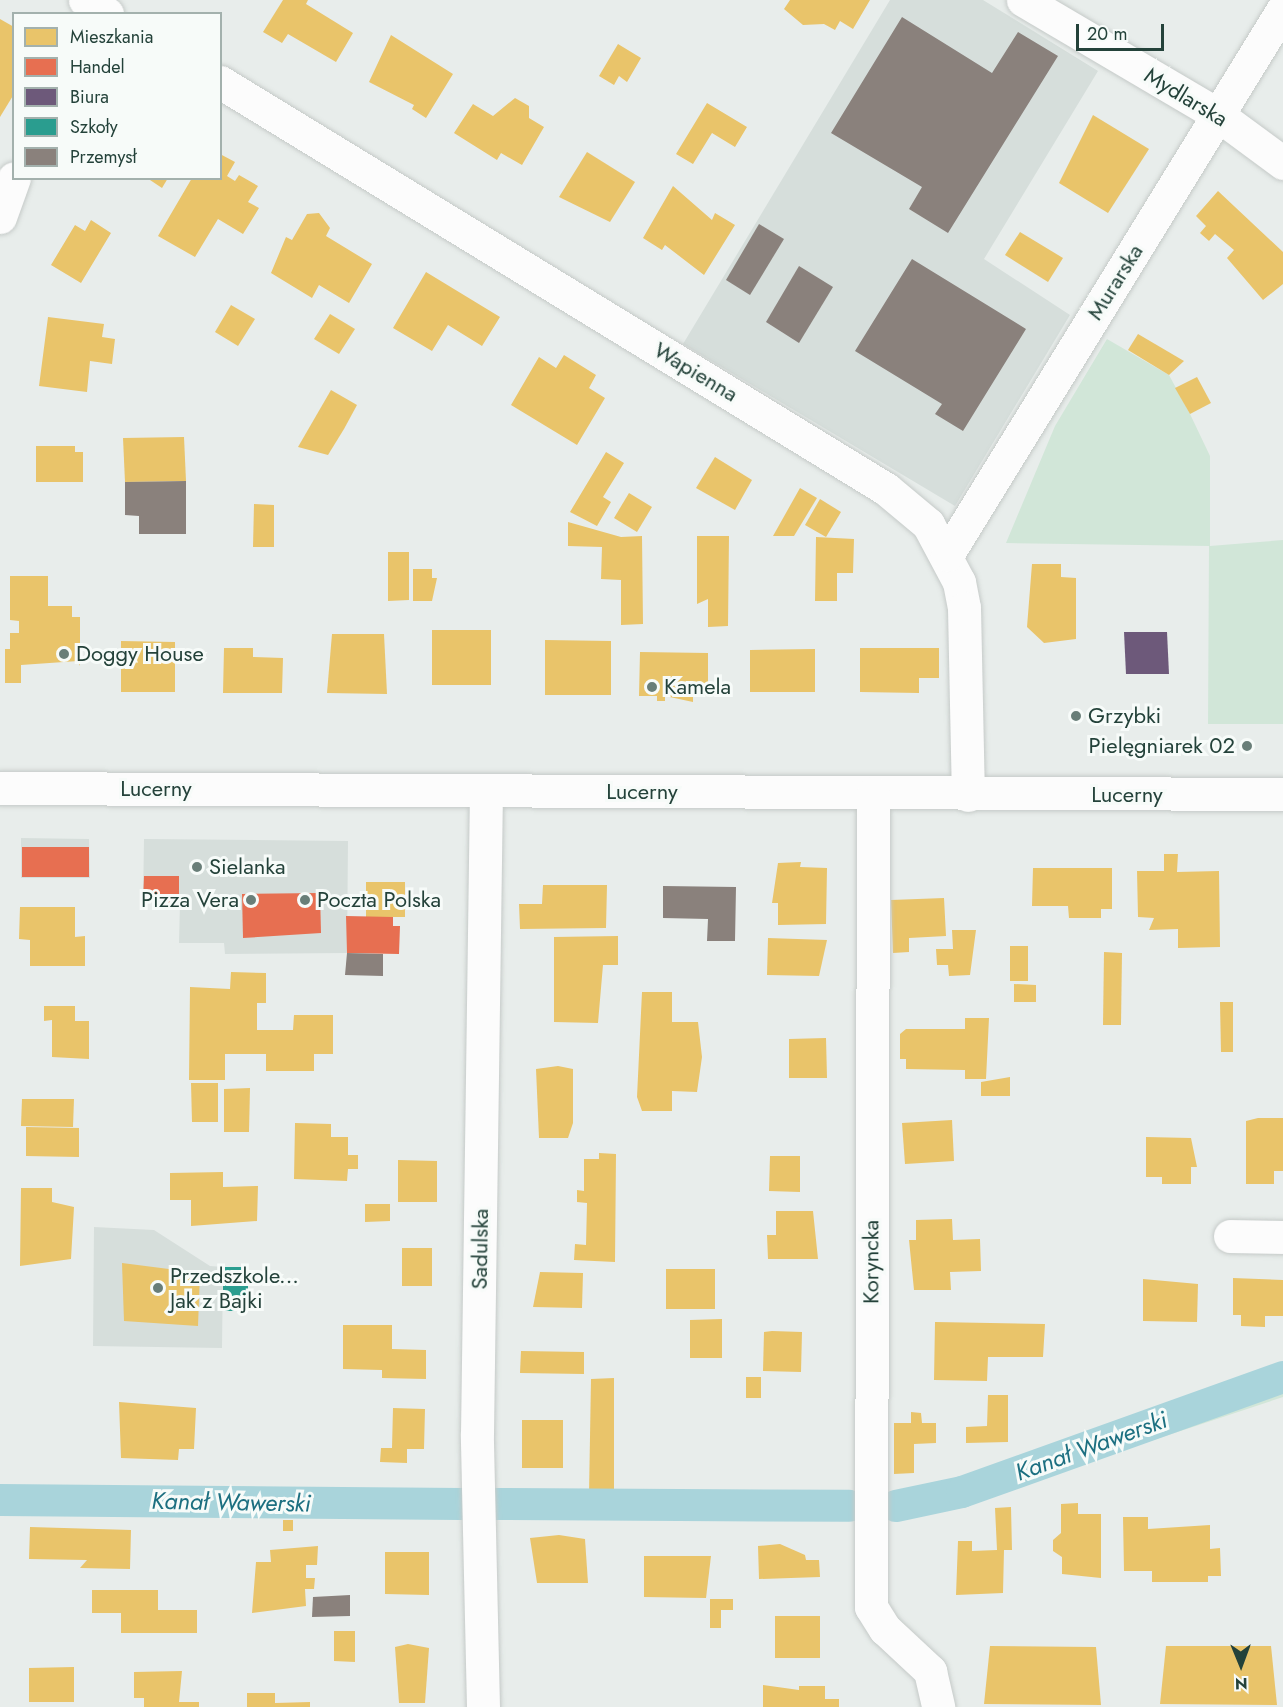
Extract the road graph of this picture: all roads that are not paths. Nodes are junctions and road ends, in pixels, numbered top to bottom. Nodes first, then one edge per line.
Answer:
1 (85, 0) edge
2 (1023, 0) edge
3 (1283, 9) edge
4 (106, 12) edge
5 (222, 83) edge
6 (1218, 115) junction
7 (1283, 163) edge
8 (13, 180) edge
9 (0, 217) edge
10 (947, 555) junction
11 (0, 788) edge
12 (486, 791) junction
13 (873, 793) junction
14 (1283, 794) edge
15 (968, 795) junction
16 (1230, 1236) dead end
17 (1283, 1237) edge
18 (483, 1707) edge
19 (938, 1707) edge

1 - 4 street
2 - 6 street, Mydlarska
3 - 6 street, Murarska
5 - 10 street, Wapienna
6 - 7 street, Mydlarska
6 - 10 street, Murarska
8 - 9 street
10 - 15 street, Wapienna
11 - 12 street, Lucerny
12 - 13 street, Lucerny
12 - 18 street, Sadulska
13 - 15 street, Lucerny
13 - 19 street, Koryncka
14 - 15 street, Lucerny
16 - 17 street

